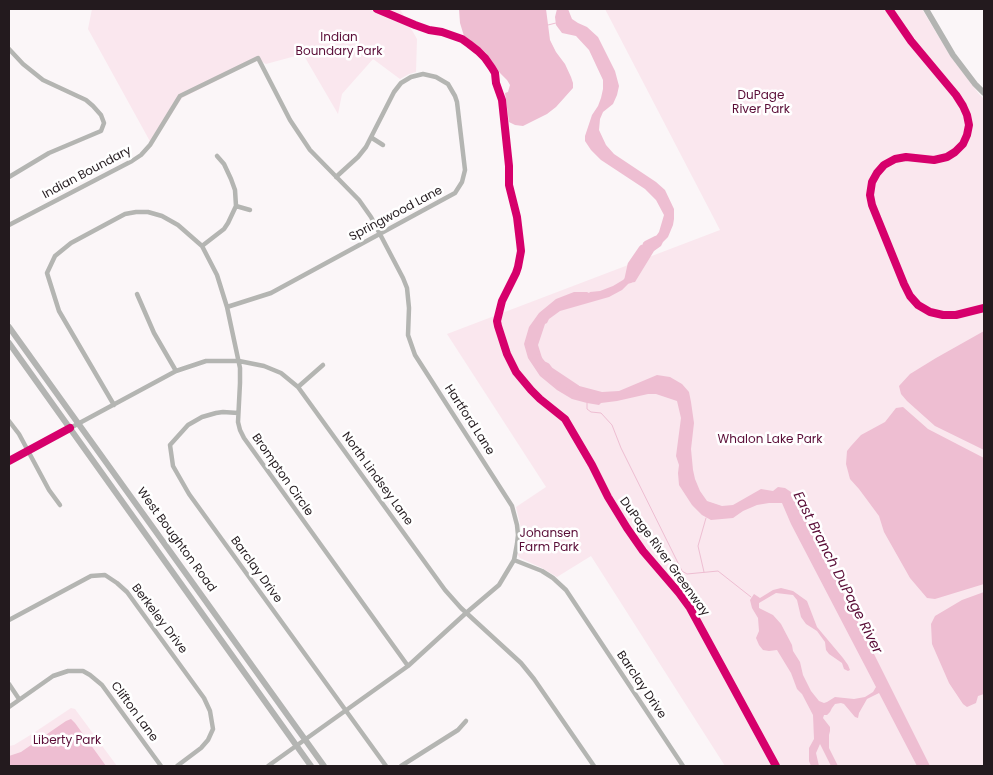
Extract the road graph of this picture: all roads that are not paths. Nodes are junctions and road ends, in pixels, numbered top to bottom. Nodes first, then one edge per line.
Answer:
1 (926, 9) edge
2 (9, 49) edge
3 (258, 58) joint
4 (984, 93) edge
5 (372, 138) junction
6 (383, 145) dead end
7 (217, 156) dead end
8 (9, 176) edge
9 (336, 177) junction
10 (236, 206) junction
11 (250, 210) dead end
12 (9, 225) edge
13 (379, 234) junction
14 (202, 246) junction
15 (137, 294) dead end
16 (227, 307) junction
17 (9, 327) edge
18 (9, 343) edge
19 (239, 361) junction
20 (323, 364) dead end
21 (176, 371) junction
22 (298, 387) junction
23 (114, 405) junction
24 (238, 413) junction
25 (9, 420) edge
26 (78, 424) junction
27 (70, 428) junction
28 (29, 450) junction
29 (9, 461) edge
30 (60, 505) dead end
31 (514, 560) junction
32 (466, 613) junction
33 (9, 620) edge
34 (408, 666) junction
35 (9, 684) edge
36 (19, 699) junction
37 (9, 707) edge
38 (345, 711) junction
39 (466, 721) dead end
40 (305, 740) junction
41 (297, 745) junction
42 (161, 766) edge
43 (178, 766) edge
44 (268, 766) edge
45 (312, 766) edge
46 (324, 766) edge
47 (386, 766) edge
48 (401, 766) edge
49 (594, 766) edge
50 (683, 766) edge

1 - 4 main road
2 - 8 street
3 - 9 street, Hartford Lane
3 - 12 street, Indian Boundary
5 - 6 street
5 - 9 street, Springwood Lane
5 - 13 street, Springwood Lane
7 - 10 street
9 - 13 street, Hartford Lane
10 - 11 street
10 - 14 street
13 - 16 street, Springwood Lane
13 - 31 street, Hartford Lane
14 - 16 street, Brompton Circle
14 - 23 street, Brompton Circle
15 - 21 street
16 - 19 street, Brompton Circle
17 - 26 main road, West Boughton Road
18 - 27 main road, West Boughton Road
19 - 21 street, North Lindsey Lane
19 - 22 street, North Lindsey Lane
19 - 24 street, Brompton Circle
20 - 22 street
21 - 23 street, North Lindsey Lane
22 - 32 street, North Lindsey Lane
23 - 26 street, North Lindsey Lane
24 - 34 street, Brompton Circle
24 - 38 street, Barclay Drive
25 - 28 street
26 - 27 street, North Lindsey Lane
26 - 40 main road, West Boughton Road
27 - 28 street
27 - 41 main road, West Boughton Road
28 - 29 street
28 - 30 street
31 - 32 street, Hartford Lane
31 - 50 street, Barclay Drive
32 - 34 street, Hartford Lane
32 - 49 street, North Lindsey Lane
33 - 43 street, Berkeley Drive
34 - 38 street, Hartford Lane
35 - 36 street
36 - 37 street, Clifton Lane
36 - 42 street, Clifton Lane
38 - 40 street, Hartford Lane
38 - 47 street, Barclay Drive
39 - 48 street
40 - 41 street, Hartford Lane
40 - 46 main road, West Boughton Road
41 - 44 street, Hartford Lane
41 - 45 main road, West Boughton Road

